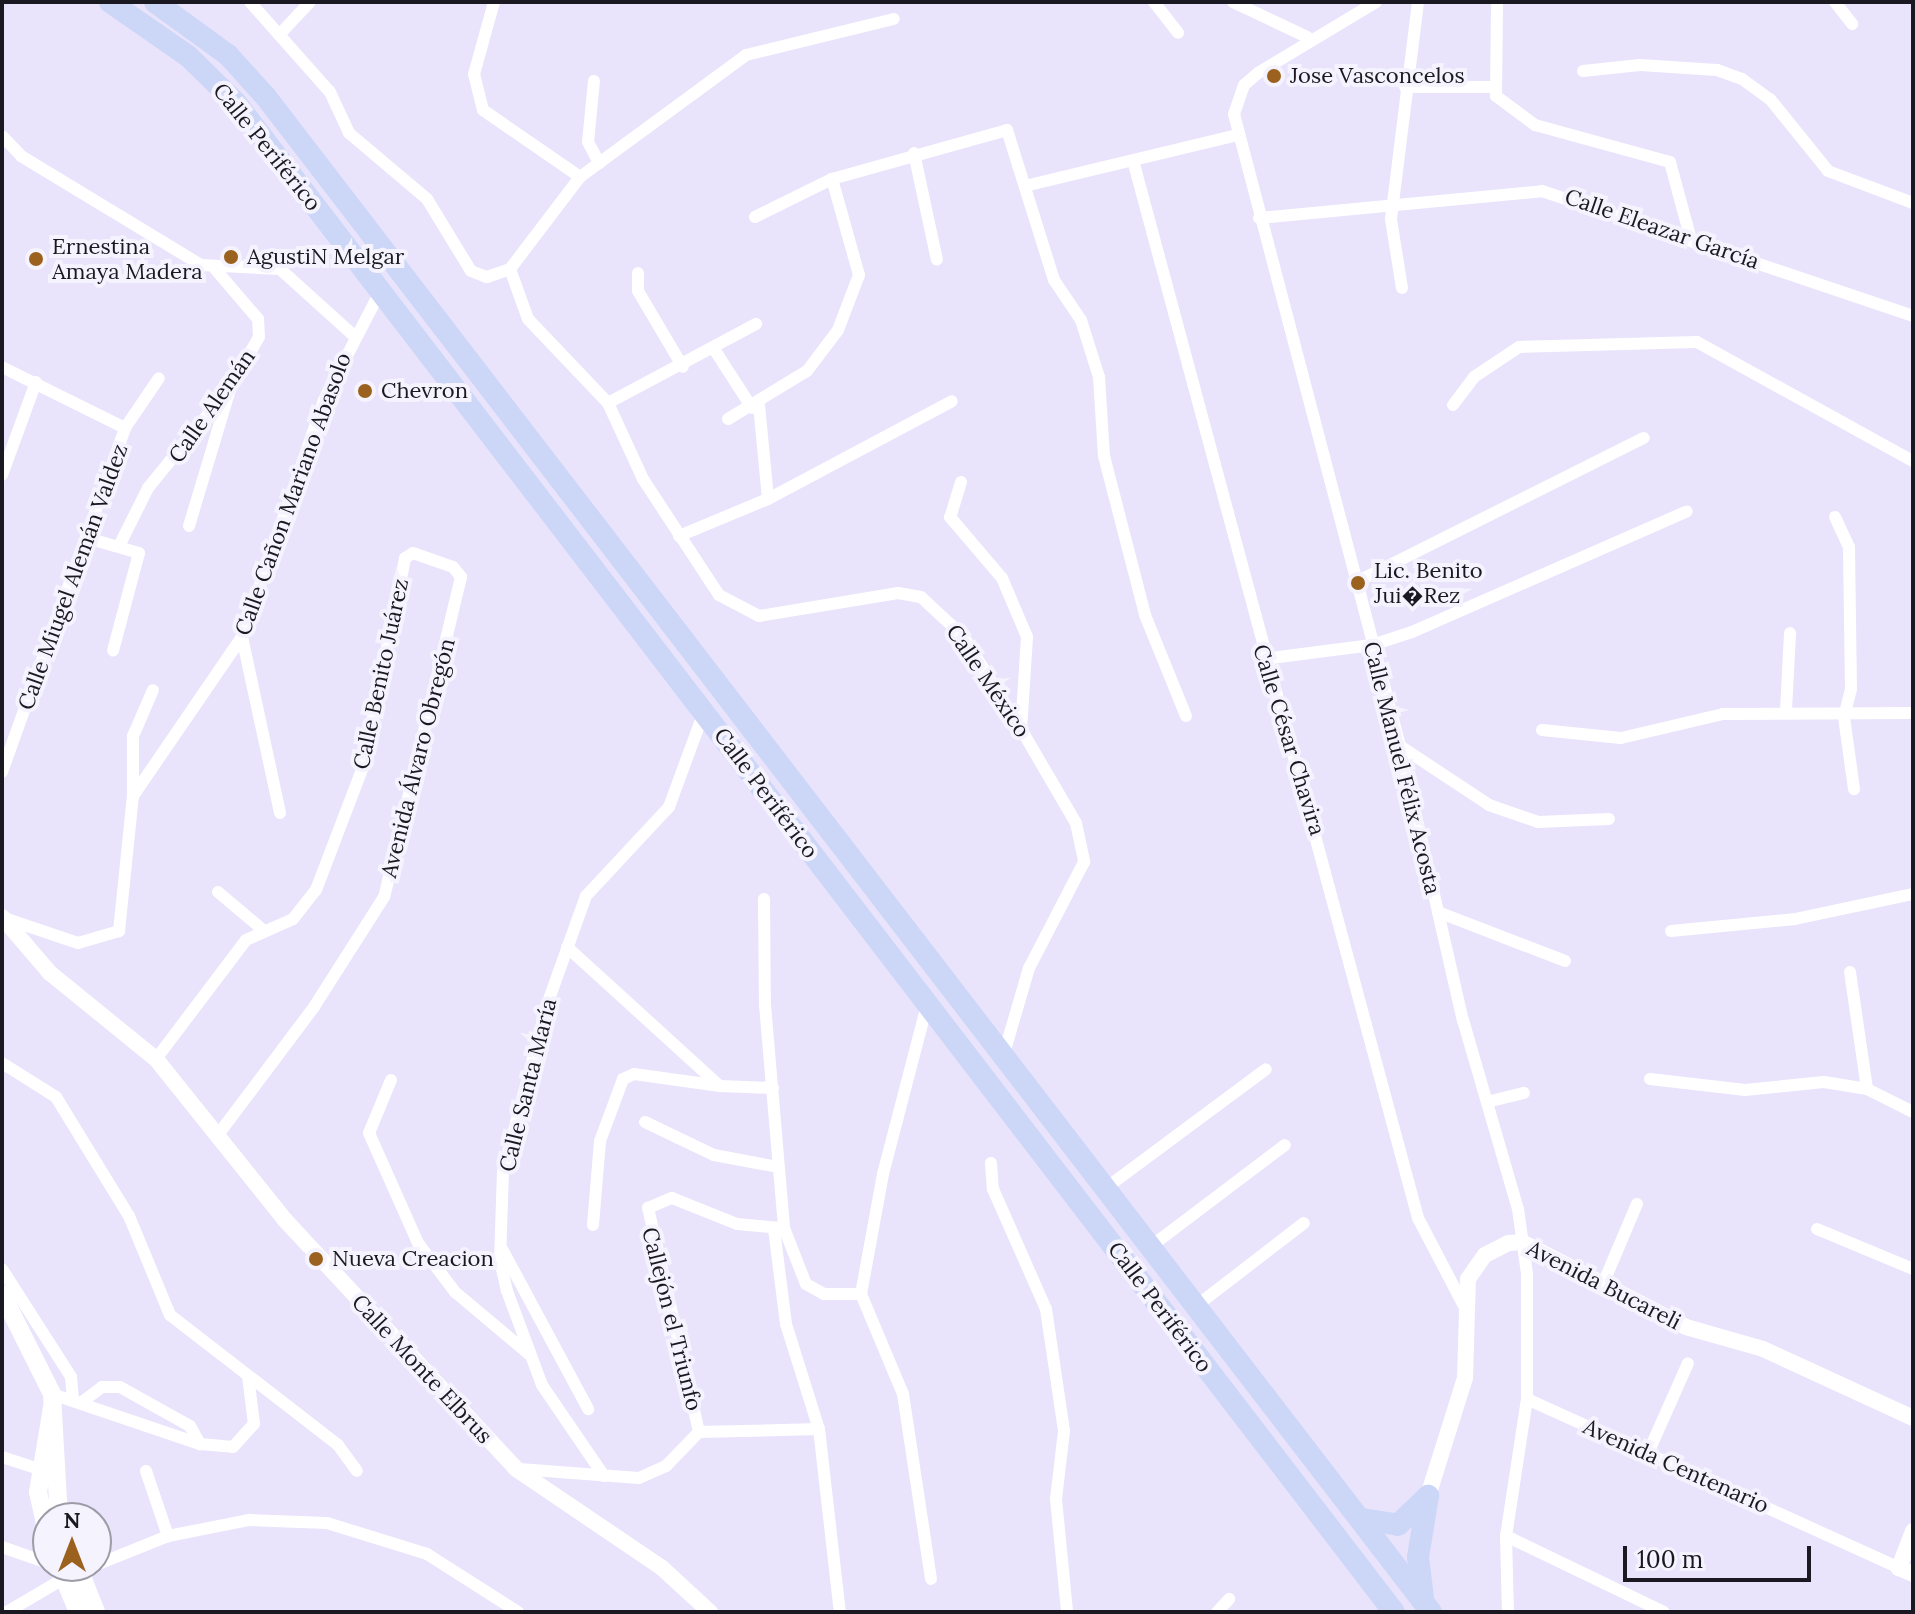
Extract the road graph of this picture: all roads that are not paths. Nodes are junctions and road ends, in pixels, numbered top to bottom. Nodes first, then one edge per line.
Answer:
1 (110, 2) edge
2 (155, 2) edge
3 (250, 2) edge
4 (310, 2) edge
5 (494, 2) edge
6 (1154, 2) edge
7 (1233, 2) edge
8 (1376, 2) edge
9 (1418, 2) edge
10 (1497, 2) edge
11 (1835, 2) edge
12 (894, 19) dead end
13 (1852, 24) dead end
14 (1178, 33) dead end
15 (279, 35) junction
16 (1307, 37) junction
17 (1583, 71) dead end
18 (594, 81) dead end
19 (1405, 87) junction
20 (1491, 87) junction
21 (1238, 135) junction
22 (2, 136) edge
23 (914, 153) junction
24 (599, 163) junction
25 (1134, 164) junction
26 (580, 177) junction
27 (832, 179) junction
28 (1029, 185) junction
29 (1913, 203) edge
30 (1393, 206) junction
31 (755, 217) dead end
32 (1259, 218) junction
33 (1690, 236) junction
34 (937, 260) dead end
35 (510, 269) junction
36 (216, 270) junction
37 (638, 273) dead end
38 (1402, 288) dead end
39 (380, 292) junction
40 (1913, 316) edge
41 (756, 324) dead end
42 (352, 334) junction
43 (714, 349) junction
44 (2, 367) edge
45 (683, 367) junction
46 (159, 378) dead end
47 (36, 382) junction
48 (231, 386) junction
49 (952, 401) dead end
50 (608, 403) junction
51 (1453, 405) dead end
52 (755, 407) junction
53 (728, 419) dead end
54 (125, 428) junction
55 (1644, 438) dead end
56 (1913, 461) edge
57 (2, 475) edge
58 (961, 482) dead end
59 (768, 499) junction
60 (1687, 511) dead end
61 (1835, 517) dead end
62 (189, 526) dead end
63 (679, 536) junction
64 (87, 538) junction
65 (120, 544) junction
66 (457, 570) joint
67 (1354, 583) junction
68 (1790, 633) dead end
69 (242, 637) junction
70 (1372, 645) junction
71 (113, 651) dead end
72 (1263, 659) junction
73 (153, 690) dead end
74 (1786, 710) junction
75 (704, 712) junction
76 (1913, 713) edge
77 (1186, 716) dead end
78 (1844, 717) junction
79 (1021, 729) junction
80 (1542, 730) dead end
81 (1400, 746) junction
82 (2, 772) edge
83 (1854, 789) dead end
84 (133, 796) junction
85 (280, 813) dead end
86 (1609, 819) dead end
87 (218, 892) dead end
88 (1913, 894) edge
89 (764, 899) dead end
90 (1438, 912) junction
91 (2, 918) edge
92 (262, 929) junction
93 (1671, 931) dead end
94 (567, 947) junction
95 (1565, 961) dead end
96 (1850, 972) dead end
97 (927, 1004) junction
98 (156, 1059) junction
99 (1002, 1060) junction
100 (2, 1063) edge
101 (1266, 1069) dead end
102 (1650, 1079) dead end
103 (391, 1080) dead end
104 (720, 1086) junction
105 (773, 1088) junction
106 (1867, 1089) junction
107 (1524, 1093) dead end
108 (1487, 1102) junction
109 (1913, 1112) edge
110 (645, 1122) dead end
111 (218, 1135) junction
112 (1285, 1145) dead end
113 (1072, 1152) junction
114 (991, 1163) dead end
115 (778, 1167) junction
116 (1114, 1182) junction
117 (1637, 1204) dead end
118 (1304, 1223) dead end
119 (593, 1225) dead end
120 (779, 1228) junction
121 (1817, 1229) dead end
122 (1158, 1241) junction
123 (1522, 1242) junction
124 (500, 1246) junction
125 (2, 1269) edge
126 (1913, 1269) edge
127 (1603, 1284) junction
128 (2, 1294) edge
129 (861, 1294) junction
130 (1204, 1300) junction
131 (1465, 1308) junction
132 (529, 1354) junction
133 (1688, 1363) dead end
134 (248, 1376) junction
135 (1249, 1380) junction
136 (52, 1399) junction
137 (1527, 1399) junction
138 (78, 1400) junction
139 (588, 1409) dead end
140 (1913, 1418) edge
141 (819, 1429) junction
142 (699, 1432) junction
143 (200, 1444) junction
144 (1648, 1453) junction
145 (2, 1457) edge
146 (40, 1469) junction
147 (516, 1469) junction
148 (146, 1471) dead end
149 (357, 1471) dead end
150 (604, 1476) junction
151 (1428, 1496) junction
152 (44, 1502) edge
153 (58, 1502) edge
154 (1361, 1518) junction
155 (1913, 1531) edge
156 (168, 1536) junction
157 (1506, 1536) junction
158 (2, 1547) edge
159 (112, 1555) edge
160 (32, 1557) edge
161 (1906, 1571) edge
162 (931, 1579) dead end
163 (52, 1582) edge
164 (75, 1582) edge
165 (80, 1582) edge
166 (1229, 1599) dead end
167 (1427, 1607) edge
168 (7, 1612) edge
169 (78, 1612) edge
170 (96, 1612) edge
171 (518, 1612) edge
172 (710, 1612) edge
173 (840, 1612) edge
174 (1067, 1612) edge
175 (1217, 1612) edge
176 (1394, 1612) edge
177 (1508, 1612) edge
178 (1664, 1612) edge

1 - 39 highway, Calle Periférico
2 - 99 highway, Calle Periférico
3 - 15 street
4 - 15 street
5 - 26 street
6 - 14 street
7 - 16 street
8 - 16 street, Calle Manuel Félix Acosta
9 - 19 street
10 - 20 street
11 - 13 street
12 - 24 street
15 - 35 street
16 - 21 street, Calle Manuel Félix Acosta
17 - 29 street
18 - 24 street
19 - 20 street
19 - 30 street
20 - 33 street
21 - 25 street
21 - 32 street, Calle Manuel Félix Acosta
22 - 36 street
23 - 27 street
23 - 28 street
23 - 34 street
24 - 26 street
25 - 28 street
25 - 72 street, Calle César Chavira
26 - 35 street
27 - 31 street
27 - 52 street
28 - 77 street
30 - 32 street, Calle Eleazar García
30 - 33 street, Calle Eleazar García
30 - 38 street
32 - 67 street, Calle Manuel Félix Acosta
33 - 40 street, Calle Eleazar García
35 - 50 street, Calle México
36 - 42 street
36 - 48 street, Calle Alemán
37 - 45 street
39 - 42 street, Calle Cañon Mariano Abasolo
39 - 75 highway, Calle Periférico
41 - 43 street
42 - 69 street, Calle Cañon Mariano Abasolo
43 - 45 street
43 - 52 street
44 - 47 street
45 - 50 street
46 - 54 street, Calle Miugel Alemán Valdez
47 - 54 street
47 - 57 street
48 - 62 street
48 - 65 street, Calle Alemán
49 - 59 street
50 - 63 street, Calle México
51 - 56 street
52 - 53 street
52 - 59 street
54 - 64 street, Calle Miugel Alemán Valdez
55 - 67 street
58 - 79 street
59 - 63 street
60 - 70 street
61 - 78 street
63 - 79 street, Calle México
64 - 65 street
64 - 82 street, Calle Miugel Alemán Valdez
65 - 71 street
66 - 92 street, Calle Benito Juárez
66 - 111 street, Avenida Álvaro Obregón
67 - 70 street, Calle Manuel Félix Acosta
68 - 74 street
69 - 84 street, Calle Cañon Mariano Abasolo
69 - 85 street
70 - 72 street
70 - 81 street, Calle Manuel Félix Acosta
72 - 131 street, Calle César Chavira
73 - 84 street
74 - 78 street
74 - 80 street
75 - 94 street, Calle Santa María
75 - 97 highway, Calle Periférico
76 - 78 street
78 - 83 street
79 - 99 street, Calle México
81 - 86 street
81 - 90 street, Calle Manuel Félix Acosta
84 - 91 street, Calle Cañon Mariano Abasolo
87 - 92 street
88 - 93 street
89 - 105 street
90 - 95 street
90 - 108 street, Calle Manuel Félix Acosta
91 - 98 street, Calle Monte Elbrus
92 - 98 street, Calle Benito Juárez
94 - 104 street
94 - 124 street, Calle Santa María
96 - 106 street
97 - 129 street
97 - 176 highway, Calle Periférico
98 - 111 street, Calle Monte Elbrus
99 - 113 highway, Calle Periférico
100 - 134 street
101 - 116 street
102 - 106 street
103 - 132 street
104 - 105 street
104 - 119 street
105 - 115 street
106 - 109 street
107 - 108 street
108 - 123 street, Calle Manuel Félix Acosta
110 - 115 street
111 - 147 street, Calle Monte Elbrus
112 - 122 street
113 - 116 highway
113 - 135 highway, Calle Periférico
114 - 174 street
115 - 120 street
116 - 122 highway
117 - 127 street
118 - 130 street
120 - 129 street
120 - 141 street
120 - 142 street, Callejón el Triunfo
121 - 126 street
122 - 130 highway
123 - 127 street, Avenida Bucareli
123 - 131 street, Avenida Bucareli
123 - 137 street, Calle Manuel Félix Acosta
124 - 132 street, Calle Santa María
124 - 139 street
125 - 138 street
127 - 140 street, Avenida Bucareli
128 - 136 main road
129 - 162 street
130 - 135 highway
131 - 151 street, Avenida Bucareli
132 - 150 street, Calle Santa María
133 - 144 street
134 - 143 street
134 - 149 street
135 - 154 highway, Calle Periférico
136 - 138 street
136 - 146 main road
136 - 153 main road
137 - 144 street, Avenida Centenario
137 - 157 street, Calle Manuel Félix Acosta
138 - 143 street
138 - 143 street
141 - 142 street
141 - 173 street
142 - 150 street
144 - 161 street, Avenida Centenario
145 - 146 street
146 - 152 main road
147 - 150 street
147 - 172 street, Calle Monte Elbrus
148 - 156 street
151 - 154 highway
151 - 167 highway
154 - 167 highway, Calle Periférico
155 - 161 street
156 - 159 street
156 - 171 street
157 - 177 street, Calle Manuel Félix Acosta
157 - 178 street
158 - 160 street
163 - 168 street
164 - 169 main road
165 - 170 main road
166 - 175 street

